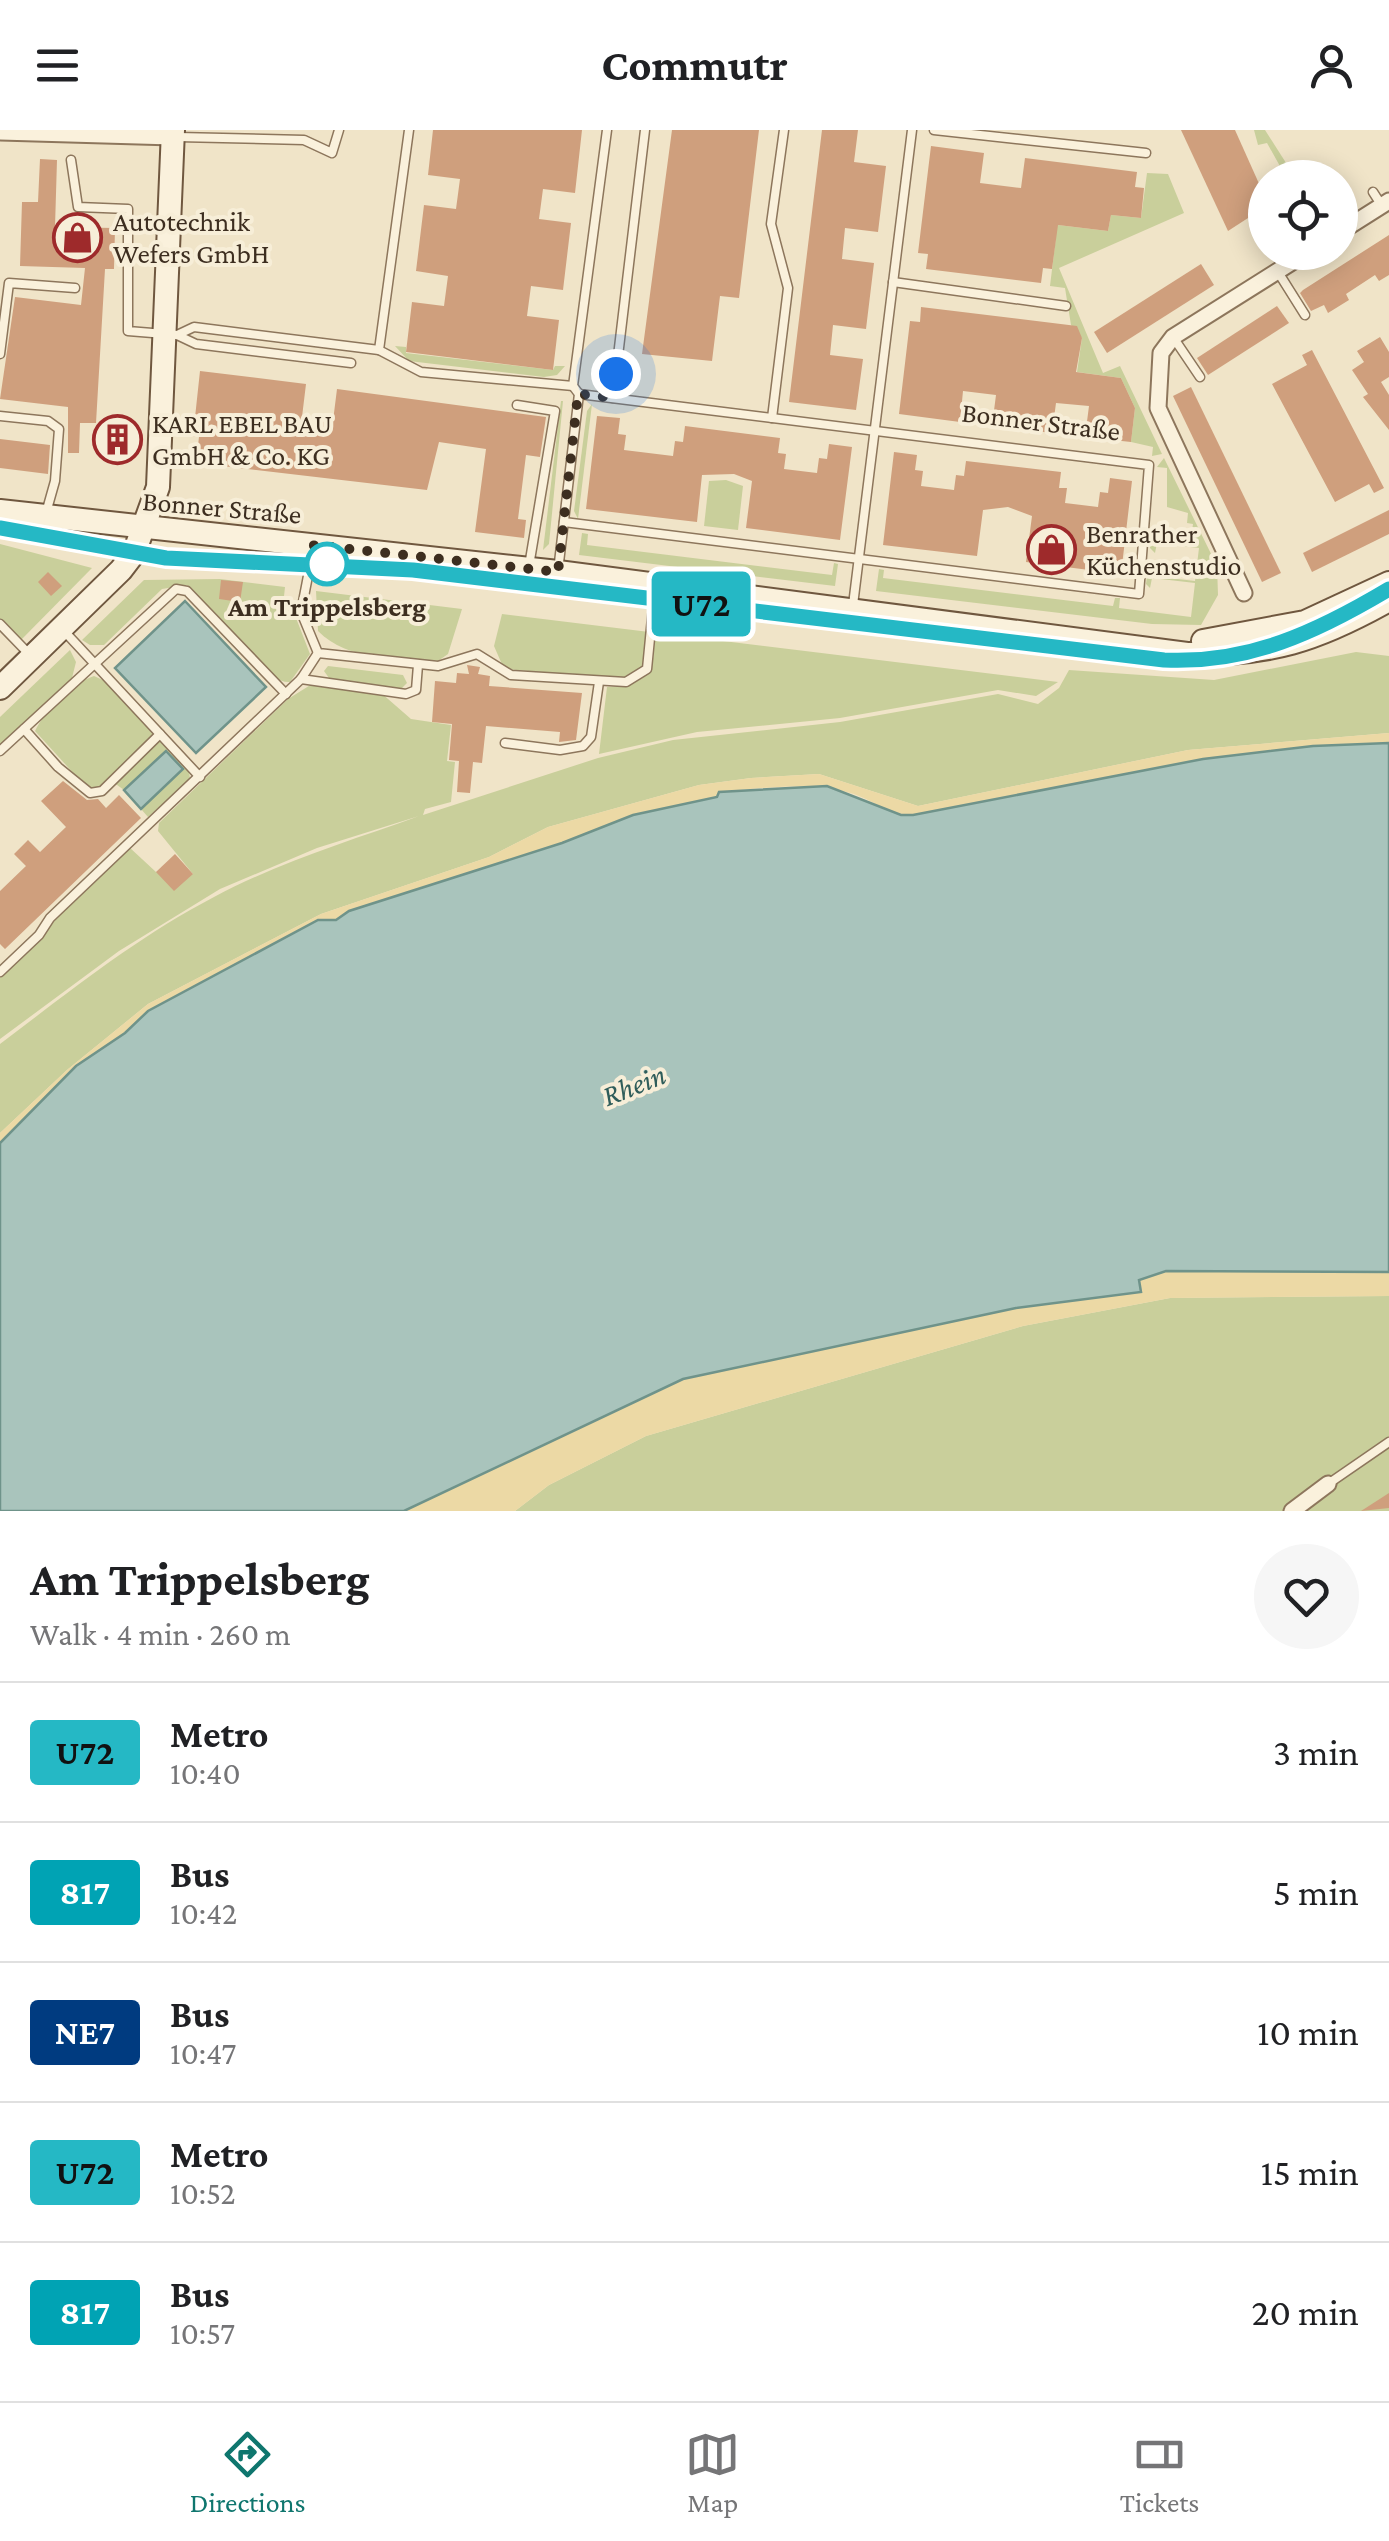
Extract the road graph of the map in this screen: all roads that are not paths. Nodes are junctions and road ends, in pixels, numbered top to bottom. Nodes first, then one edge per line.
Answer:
1 (339, 130) edge
2 (409, 130) edge
3 (607, 130) edge
4 (646, 130) edge
5 (784, 130) edge
6 (912, 130) edge
7 (934, 130) edge
8 (0, 132) edge
9 (64, 132) edge
10 (173, 134) edge
11 (1146, 153) dead end
12 (71, 160) dead end
13 (1381, 200) edge
14 (1358, 218) edge
15 (1281, 270) edge
16 (1278, 272) junction
17 (893, 282) junction
18 (75, 288) dead end
19 (1066, 306) dead end
20 (1305, 316) dead end
21 (172, 335) junction
22 (1174, 337) junction
23 (379, 350) junction
24 (0, 354) edge
25 (351, 363) dead end
26 (1200, 377) dead end
27 (576, 390) junction
28 (613, 398) junction
29 (518, 405) dead end
30 (0, 416) edge
31 (772, 418) junction
32 (874, 430) junction
33 (0, 511) edge
34 (44, 518) junction
35 (564, 522) junction
36 (144, 530) junction
37 (314, 545) junction
38 (858, 560) junction
39 (528, 570) junction
40 (558, 572) junction
41 (1389, 582) edge
42 (655, 586) junction
43 (1244, 592) dead end
44 (1389, 600) edge
45 (852, 610) junction
46 (0, 624) edge
47 (62, 629) junction
48 (1274, 640) junction
49 (318, 654) junction
50 (32, 657) junction
51 (94, 664) junction
52 (418, 666) junction
53 (301, 679) junction
54 (599, 682) junction
55 (0, 688) edge
56 (286, 694) junction
57 (24, 729) junction
58 (160, 734) junction
59 (505, 744) dead end
60 (0, 751) edge
61 (200, 776) junction
62 (0, 972) edge
63 (1389, 1442) edge
64 (1328, 1484) joint
65 (1292, 1511) edge

1 - 10 lane
2 - 23 lane
3 - 27 lane
4 - 28 lane
5 - 31 lane
6 - 17 lane
7 - 11 lane
8 - 9 street
9 - 10 street
10 - 21 main road
12 - 21 lane
13 - 14 street
15 - 16 street
16 - 20 lane
16 - 22 street
17 - 19 lane
17 - 32 lane
18 - 24 lane
21 - 23 lane, Bonner Straße
21 - 25 lane
21 - 36 main road
22 - 26 lane
22 - 43 street
23 - 27 lane, Bonner Straße
27 - 28 lane, Bonner Straße
27 - 35 lane
28 - 31 lane, Bonner Straße
29 - 39 lane
30 - 34 lane
31 - 32 lane, Bonner Straße
32 - 38 lane
32 - 38 lane, Bonner Straße
33 - 34 main road, Bonner Straße
34 - 36 main road, Bonner Straße
35 - 38 lane, Bonner Straße
35 - 40 lane
36 - 37 main road, Bonner Straße
36 - 47 main road
37 - 39 main road, Bonner Straße
37 - 49 lane
38 - 45 lane
39 - 40 main road, Bonner Straße
40 - 42 main road, Bonner Straße
41 - 48 main road
42 - 45 main road, Bonner Straße
42 - 54 lane
44 - 48 main road
45 - 48 main road, Bonner Straße
46 - 50 lane
47 - 50 main road
47 - 51 lane
49 - 52 lane
49 - 53 lane
50 - 55 main road
51 - 56 lane
51 - 57 lane
51 - 58 lane
52 - 53 lane
52 - 54 lane
53 - 56 lane
54 - 59 lane
56 - 61 lane
57 - 58 lane
57 - 60 lane
58 - 61 lane
61 - 62 lane
63 - 64 lane
64 - 65 street

